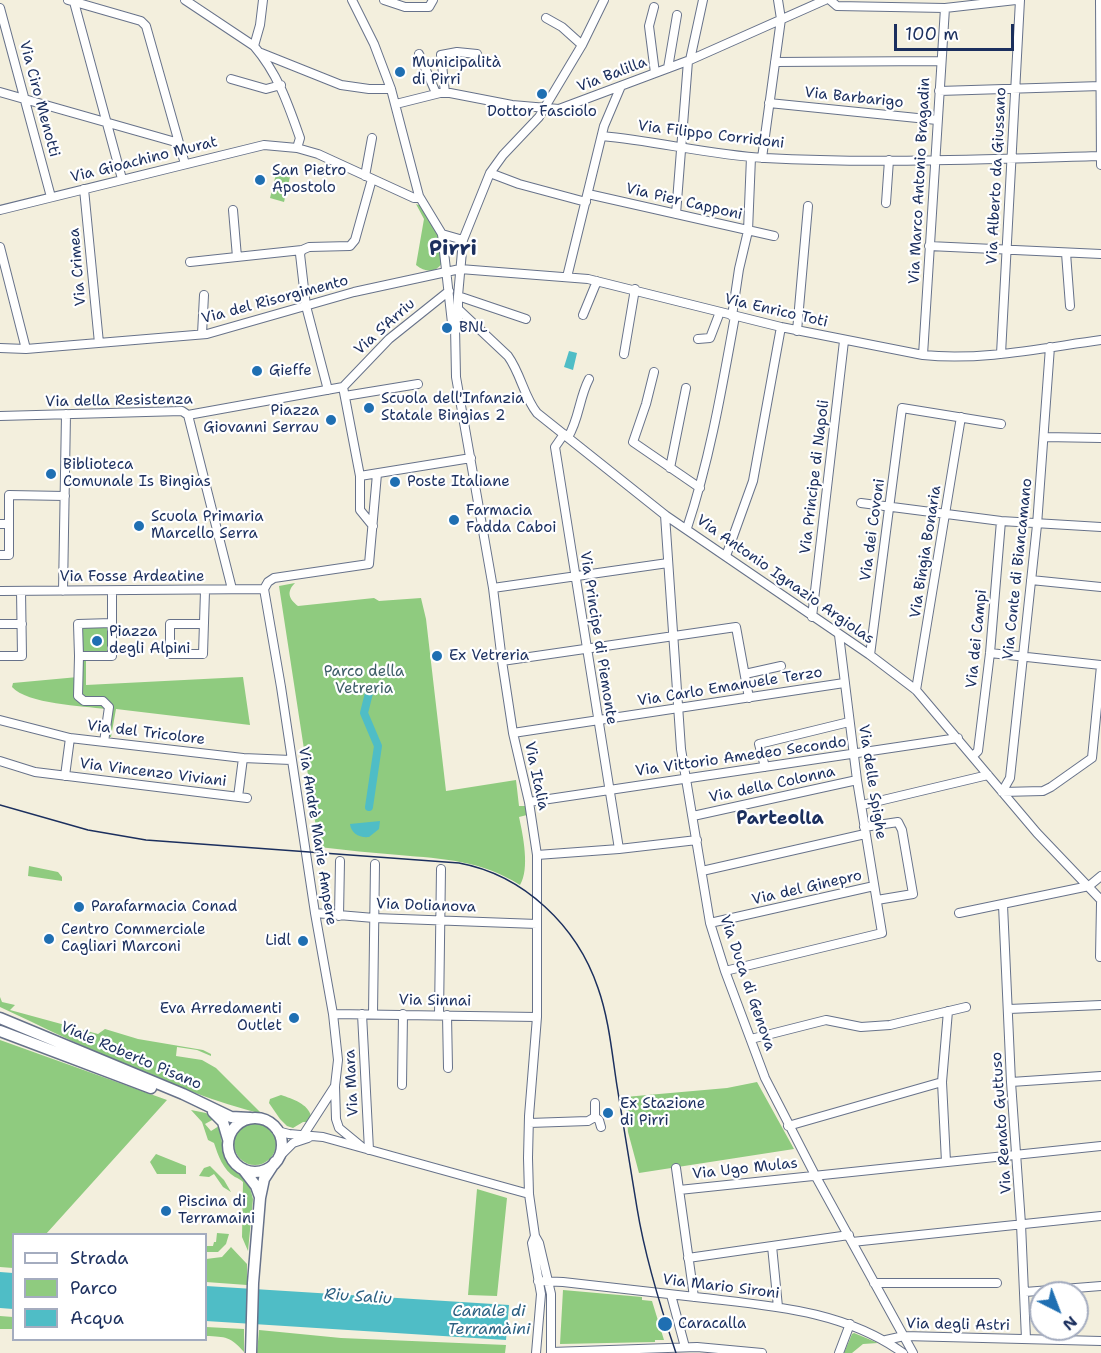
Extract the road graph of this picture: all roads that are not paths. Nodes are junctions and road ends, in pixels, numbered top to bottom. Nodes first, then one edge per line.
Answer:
1 (185, 0) edge
2 (263, 0) edge
3 (352, 0) edge
4 (384, 0) edge
5 (433, 0) edge
6 (604, 0) edge
7 (703, 0) edge
8 (778, 0) edge
9 (827, 0) edge
10 (1018, 0) edge
11 (1100, 0) edge
12 (71, 1) edge
13 (654, 7) dead end
14 (0, 8) edge
15 (945, 8) junction
16 (677, 15) dead end
17 (546, 18) dead end
18 (781, 19) junction
19 (582, 45) junction
20 (254, 46) junction
21 (260, 53) junction
22 (419, 54) dead end
23 (477, 54) dead end
24 (689, 60) junction
25 (940, 61) junction
26 (775, 62) junction
27 (668, 68) junction
28 (655, 73) junction
29 (231, 79) dead end
30 (281, 85) junction
31 (621, 86) junction
32 (1101, 86) edge
33 (1016, 88) junction
34 (391, 89) junction
35 (939, 91) junction
36 (0, 92) edge
37 (440, 93) junction
38 (25, 98) junction
39 (769, 103) junction
40 (396, 104) junction
41 (544, 108) junction
42 (937, 120) junction
43 (106, 121) junction
44 (602, 136) junction
45 (372, 138) dead end
46 (178, 143) junction
47 (680, 146) junction
48 (297, 148) junction
49 (1101, 156) edge
50 (752, 157) junction
51 (762, 158) junction
52 (1011, 158) junction
53 (935, 159) junction
54 (889, 160) junction
55 (185, 164) junction
56 (1101, 165) edge
57 (490, 173) junction
58 (369, 178) junction
59 (122, 179) junction
60 (84, 189) junction
61 (51, 197) junction
62 (420, 198) junction
63 (587, 198) junction
64 (886, 203) dead end
65 (808, 206) dead end
66 (0, 210) edge
67 (233, 210) dead end
68 (676, 214) junction
69 (748, 231) junction
70 (442, 234) junction
71 (774, 236) dead end
72 (465, 237) junction
73 (930, 246) junction
74 (0, 247) edge
75 (302, 250) junction
76 (1007, 251) junction
77 (1066, 253) junction
78 (1101, 254) edge
79 (237, 257) junction
80 (190, 262) dead end
81 (460, 268) junction
82 (447, 271) junction
83 (567, 277) junction
84 (597, 281) junction
85 (635, 290) junction
86 (449, 291) junction
87 (204, 295) dead end
88 (458, 296) junction
89 (306, 306) junction
90 (1070, 306) dead end
91 (458, 309) junction
92 (720, 312) junction
93 (583, 315) dead end
94 (734, 316) junction
95 (526, 319) dead end
96 (455, 326) junction
97 (781, 327) junction
98 (797, 330) junction
99 (202, 334) junction
100 (698, 339) dead end
101 (1101, 340) edge
102 (844, 341) junction
103 (99, 343) junction
104 (1050, 347) junction
105 (0, 348) edge
106 (26, 349) junction
107 (624, 354) dead end
108 (1001, 354) junction
109 (923, 355) junction
110 (654, 372) dead end
111 (589, 379) dead end
112 (418, 384) dead end
113 (343, 387) junction
114 (687, 388) dead end
115 (328, 390) junction
116 (345, 396) junction
117 (66, 414) junction
118 (188, 415) junction
119 (0, 416) edge
120 (961, 417) junction
121 (1001, 424) dead end
122 (566, 436) junction
123 (1044, 437) junction
124 (1101, 438) edge
125 (471, 459) junction
126 (670, 468) junction
127 (376, 474) junction
128 (360, 476) junction
129 (700, 488) junction
130 (65, 496) junction
131 (861, 502) dead end
132 (890, 507) junction
133 (946, 514) junction
134 (665, 515) junction
135 (1001, 521) junction
136 (4, 524) edge
137 (1037, 525) junction
138 (373, 526) junction
139 (1101, 527) edge
140 (687, 528) junction
141 (0, 555) edge
142 (726, 556) junction
143 (668, 563) junction
144 (575, 578) junction
145 (1031, 580) junction
146 (1101, 587) edge
147 (493, 588) junction
148 (264, 589) junction
149 (232, 590) junction
150 (0, 591) edge
151 (21, 591) junction
152 (63, 591) junction
153 (112, 591) junction
154 (205, 591) junction
155 (812, 617) junction
156 (112, 623) junction
157 (0, 624) edge
158 (22, 624) junction
159 (203, 624) junction
160 (839, 635) junction
161 (674, 636) junction
162 (586, 647) junction
163 (990, 653) junction
164 (870, 655) junction
165 (0, 656) edge
166 (79, 656) junction
167 (1022, 657) junction
168 (502, 661) junction
169 (781, 666) dead end
170 (1101, 666) edge
171 (745, 674) junction
172 (844, 682) junction
173 (916, 690) junction
174 (749, 698) junction
175 (679, 708) junction
176 (0, 720) edge
177 (598, 721) junction
178 (849, 722) junction
179 (513, 733) junction
180 (70, 738) junction
181 (958, 738) junction
182 (104, 742) junction
183 (854, 754) junction
184 (973, 756) junction
185 (243, 758) junction
186 (291, 760) junction
187 (0, 761) edge
188 (765, 767) junction
189 (988, 775) junction
190 (65, 776) junction
191 (687, 779) junction
192 (857, 780) junction
193 (608, 790) junction
194 (1002, 792) junction
195 (238, 797) junction
196 (248, 798) dead end
197 (529, 802) junction
198 (862, 805) junction
199 (693, 816) junction
200 (865, 830) junction
201 (697, 840) junction
202 (619, 849) junction
203 (537, 855) junction
204 (340, 861) dead end
205 (375, 864) dead end
206 (441, 869) dead end
207 (702, 871) junction
208 (1101, 876) edge
209 (874, 886) junction
210 (1089, 886) junction
211 (877, 900) junction
212 (1101, 901) edge
213 (1003, 905) junction
214 (959, 913) dead end
215 (315, 914) junction
216 (339, 916) junction
217 (374, 918) junction
218 (440, 921) junction
219 (710, 923) junction
220 (537, 924) junction
221 (1100, 957) edge
222 (725, 971) junction
223 (1101, 1005) edge
224 (966, 1007) dead end
225 (1009, 1010) junction
226 (948, 1011) junction
227 (333, 1014) junction
228 (362, 1014) junction
229 (373, 1014) junction
230 (403, 1014) junction
231 (443, 1015) junction
232 (537, 1017) junction
233 (0, 1018) edge
234 (0, 1031) edge
235 (751, 1040) junction
236 (448, 1068) dead end
237 (1101, 1076) edge
238 (942, 1082) junction
239 (1011, 1082) junction
240 (402, 1085) dead end
241 (335, 1086) junction
242 (595, 1103) dead end
243 (595, 1117) junction
244 (250, 1118) junction
245 (529, 1123) junction
246 (788, 1126) junction
247 (601, 1127) dead end
248 (277, 1131) junction
249 (304, 1134) junction
250 (323, 1137) junction
251 (228, 1139) junction
252 (1101, 1146) edge
253 (365, 1149) junction
254 (1017, 1154) junction
255 (276, 1160) junction
256 (946, 1162) junction
257 (676, 1168) dead end
258 (243, 1169) junction
259 (815, 1175) junction
260 (679, 1190) junction
261 (529, 1194) junction
262 (260, 1198) junction
263 (1101, 1216) edge
264 (1022, 1224) junction
265 (535, 1236) junction
266 (850, 1239) junction
267 (772, 1246) junction
268 (688, 1257) junction
269 (538, 1281) junction
270 (548, 1281) junction
271 (997, 1282) dead end
272 (874, 1283) junction
273 (1101, 1286) edge
274 (1025, 1292) junction
275 (671, 1295) junction
276 (694, 1297) junction
277 (778, 1307) junction
278 (850, 1324) junction
279 (904, 1336) junction
280 (1026, 1339) junction
281 (886, 1341) junction
282 (1101, 1341) edge
283 (685, 1347) junction
284 (251, 1353) edge
285 (536, 1353) edge
286 (551, 1353) edge
287 (762, 1353) edge
288 (839, 1353) edge
289 (903, 1353) edge
290 (913, 1353) edge

1 - 20 street
2 - 20 street
3 - 34 street
4 - 5 street
6 - 19 street
7 - 24 street
8 - 18 street
9 - 15 street, Via Balilla
9 - 18 street, Via Balilla
10 - 15 street, Via Balilla
10 - 33 street, Via Alberto da Giussano
11 - 32 street
12 - 43 street
12 - 46 street
13 - 28 street
14 - 38 street, Via Ciro Menotti
15 - 25 street, Via Marco Antonio Bragadin
16 - 27 street
17 - 19 street
18 - 24 street, Via Balilla
18 - 26 street
19 - 41 street
20 - 21 street
21 - 30 street
21 - 34 street
22 - 37 street
23 - 37 street
24 - 27 street, Via Balilla
24 - 47 street
25 - 26 street
25 - 35 street, Via Marco Antonio Bragadin
26 - 39 street
27 - 28 street, Via Balilla
28 - 31 street, Via Balilla
29 - 30 street
30 - 48 street
31 - 41 street, Via Balilla
31 - 44 street
32 - 33 street
32 - 49 street
33 - 35 street
33 - 52 street, Via Alberto da Giussano
34 - 40 street
35 - 42 street, Via Marco Antonio Bragadin
36 - 38 street
37 - 40 street
37 - 41 street, Via Balilla
38 - 43 street
38 - 61 street, Via Ciro Menotti
39 - 42 street, Via Barbarigo
39 - 51 street
40 - 62 street
41 - 57 street
42 - 53 street, Via Marco Antonio Bragadin
43 - 46 street
43 - 59 street
44 - 47 street, Via Filippo Corridoni
44 - 63 street
45 - 58 street
46 - 55 street
47 - 50 street, Via Filippo Corridoni
47 - 68 street
48 - 55 street, Via Gioachino Murat
48 - 58 street, Via Gioachino Murat
49 - 52 street, Via Filippo Corridoni
49 - 56 street
50 - 51 street, Via Filippo Corridoni
50 - 69 street
51 - 54 street, Via Filippo Corridoni
52 - 53 street, Via Filippo Corridoni
52 - 76 street, Via Alberto da Giussano
53 - 54 street, Via Filippo Corridoni
53 - 73 street, Via Marco Antonio Bragadin
54 - 64 street
55 - 59 street, Via Gioachino Murat
57 - 63 street, Via Pier Capponi
57 - 72 street
58 - 62 street, Via Gioachino Murat
58 - 75 street
59 - 60 street, Via Gioachino Murat
60 - 61 street, Via Gioachino Murat
60 - 103 street, Via Crimea
61 - 66 street, Via Gioachino Murat
62 - 70 street
63 - 68 street, Via Pier Capponi
63 - 83 street
65 - 98 street
67 - 79 street
68 - 69 street, Via Pier Capponi
69 - 71 street, Via Pier Capponi
69 - 94 street
70 - 72 street
70 - 82 street
72 - 81 street
73 - 76 street
73 - 109 street, Via Marco Antonio Bragadin
74 - 106 street
75 - 79 street
75 - 89 street
76 - 77 street
76 - 108 street, Via Alberto da Giussano
77 - 78 street
77 - 90 street
79 - 80 street
81 - 82 street, Via Enrico Toti
81 - 83 street, Via Enrico Toti
81 - 88 street
82 - 86 street
82 - 89 street, Via del Risorgimento
83 - 84 street, Via Enrico Toti
84 - 85 street, Via Enrico Toti
84 - 93 street
85 - 92 street, Via Enrico Toti
85 - 107 street
86 - 96 street
86 - 113 street, Via S'Arriu
87 - 99 street
88 - 91 street
88 - 95 street
89 - 99 street, Via del Risorgimento
89 - 115 street
91 - 96 street
91 - 122 street, Via Antonio Ignazio Argiolas
92 - 94 street, Via Enrico Toti
92 - 100 street
94 - 97 street, Via Enrico Toti
94 - 129 street
96 - 125 street, Via Italia
97 - 98 street, Via Enrico Toti
97 - 142 street
98 - 102 street, Via Enrico Toti
99 - 103 street, Via del Risorgimento
101 - 104 street, Via Enrico Toti
102 - 109 street, Via Enrico Toti
102 - 155 street, Via Principe di Napoli
103 - 106 street, Via del Risorgimento
104 - 108 street, Via Enrico Toti
104 - 123 street, Via Conte di Biancamano
105 - 106 street, Via del Risorgimento
108 - 109 street, Via Enrico Toti
110 - 126 street
111 - 122 street, Via Principe di Piemonte
112 - 116 street
113 - 115 street, Via della Resistenza
113 - 116 street
114 - 126 street
115 - 118 street, Via della Resistenza
116 - 128 street
117 - 118 street, Via della Resistenza
117 - 119 street, Via della Resistenza
117 - 130 street
118 - 149 street
120 - 121 street
120 - 132 street, Via dei Covoni
120 - 133 street, Via Bingia Bonaria
122 - 134 street, Via Antonio Ignazio Argiolas
122 - 144 street, Via Principe di Piemonte
123 - 124 street
123 - 137 street, Via Conte di Biancamano
125 - 127 street
125 - 147 street, Via Italia
126 - 129 street
127 - 128 street
127 - 138 street
128 - 138 street
129 - 140 street
130 - 136 street
130 - 152 street
131 - 132 street
132 - 133 street
132 - 164 street, Via dei Covoni
133 - 135 street
133 - 173 street, Via Bingia Bonaria
134 - 140 street, Via Antonio Ignazio Argiolas
134 - 143 street, Via Duca di Genova
135 - 137 street
135 - 163 street, Via dei Campi
136 - 141 street
137 - 139 street
137 - 145 street, Via Conte di Biancamano
138 - 148 street
140 - 142 street, Via Antonio Ignazio Argiolas
142 - 155 street, Via Antonio Ignazio Argiolas
143 - 144 street
143 - 161 street, Via Duca di Genova
144 - 147 street
144 - 162 street, Via Principe di Piemonte
145 - 146 street
145 - 167 street, Via Conte di Biancamano
147 - 168 street, Via Italia
148 - 149 street, Via Fosse Ardeatine
148 - 186 street, Via Andrè Marie Ampere
149 - 154 street, Via Fosse Ardeatine
150 - 151 street, Via Fosse Ardeatine
151 - 152 street, Via Fosse Ardeatine
151 - 158 street
152 - 153 street, Via Fosse Ardeatine
153 - 154 street, Via Fosse Ardeatine
153 - 156 street
154 - 159 street
155 - 160 street, Via Antonio Ignazio Argiolas
156 - 166 street
156 - 166 street
157 - 158 street
158 - 165 street
159 - 159 street
160 - 164 street, Via Antonio Ignazio Argiolas
160 - 172 street, Via delle Spighe
161 - 162 street
161 - 171 street
161 - 175 street, Via Duca di Genova
162 - 168 street
162 - 177 street, Via Principe di Piemonte
163 - 167 street
163 - 184 street, Via dei Campi
164 - 173 street, Via Antonio Ignazio Argiolas
166 - 182 street
167 - 170 street
167 - 194 street, Via Conte di Biancamano
168 - 179 street, Via Italia
169 - 171 street
170 - 194 street
171 - 174 street
172 - 174 street, Via Carlo Emanuele Terzo
172 - 178 street, Via delle Spighe
173 - 181 street, Via Antonio Ignazio Argiolas
174 - 175 street, Via Carlo Emanuele Terzo
175 - 177 street, Via Carlo Emanuele Terzo
175 - 191 street, Via Duca di Genova
176 - 180 street, Via del Tricolore
177 - 179 street, Via Carlo Emanuele Terzo
177 - 193 street, Via Principe di Piemonte
178 - 183 street, Via delle Spighe
178 - 188 street
179 - 197 street, Via Italia
180 - 182 street, Via del Tricolore
180 - 190 street, Via Vincenzo Viviani
181 - 183 street, Via Vittorio Amedeo Secondo
181 - 184 street, Via Antonio Ignazio Argiolas
182 - 185 street, Via del Tricolore
183 - 188 street, Via Vittorio Amedeo Secondo
183 - 192 street, Via delle Spighe
184 - 189 street, Via Antonio Ignazio Argiolas
185 - 186 street, Via del Tricolore
185 - 195 street, Via Vincenzo Viviani
186 - 215 street, Via Andrè Marie Ampere
187 - 190 street, Via Vincenzo Viviani
188 - 191 street, Via Vittorio Amedeo Secondo
189 - 194 street, Via Antonio Ignazio Argiolas
189 - 198 street
190 - 195 street, Via Vincenzo Viviani
191 - 193 street, Via Vittorio Amedeo Secondo
191 - 199 street, Via Duca di Genova
192 - 198 street, Via delle Spighe
192 - 199 street, Via della Colonna
193 - 197 street, Via Vittorio Amedeo Secondo
193 - 202 street, Via Principe di Piemonte
194 - 210 street, Via Antonio Ignazio Argiolas
195 - 196 street, Via Vincenzo Viviani
197 - 203 street, Via Italia
198 - 200 street, Via delle Spighe
199 - 201 street, Via Duca di Genova
200 - 207 street
200 - 209 street, Via delle Spighe
200 - 211 street
201 - 202 street
201 - 207 street, Via Duca di Genova
202 - 203 street
203 - 220 street, Via Italia
204 - 216 street
205 - 217 street
206 - 218 street
207 - 219 street, Via Duca di Genova
208 - 210 street
209 - 211 street, Via delle Spighe
209 - 219 street, Via del Ginepro
210 - 212 street, Via Antonio Ignazio Argiolas
210 - 213 street
211 - 222 street, Via delle Spighe
212 - 221 street
213 - 214 street
213 - 225 street, Via Renato Guttuso
215 - 216 street, Via Dolianova
215 - 227 street, Via Andrè Marie Ampere
216 - 217 street, Via Dolianova
217 - 218 street, Via Dolianova
217 - 229 street
218 - 220 street, Via Dolianova
218 - 231 street
219 - 222 street, Via Duca di Genova
220 - 232 street, Via Italia
222 - 235 street, Via Duca di Genova
223 - 225 street
224 - 226 street
225 - 239 street, Via Renato Guttuso
226 - 235 street
226 - 238 street
227 - 228 street, Via Sinnai
227 - 241 street, Via Andrè Marie Ampere
228 - 229 street, Via Sinnai
228 - 253 street, Via Mara
229 - 230 street, Via Sinnai
230 - 231 street, Via Sinnai
230 - 240 street
231 - 232 street, Via Sinnai
231 - 236 street
232 - 245 street, Via Italia
233 - 244 main road, Viale Roberto Pisano
234 - 251 main road, Viale Roberto Pisano
235 - 246 street, Via Duca di Genova
237 - 239 street
238 - 246 street
238 - 256 street
239 - 254 street, Via Renato Guttuso
241 - 249 street
241 - 253 street, Via Andrè Marie Ampere
242 - 243 street
243 - 245 street
243 - 247 street
244 - 248 main road
244 - 251 main road
245 - 261 street, Via Italia
246 - 259 street, Via Duca di Genova
248 - 249 street
248 - 255 main road
249 - 250 street
250 - 253 street
250 - 255 street
251 - 258 main road
252 - 254 street, Via Ugo Mulas
253 - 261 street
254 - 256 street, Via Ugo Mulas
254 - 264 street, Via Renato Guttuso
255 - 258 main road
255 - 262 main road
256 - 259 street, Via Ugo Mulas
257 - 260 street
258 - 262 main road
259 - 260 street, Via Ugo Mulas
259 - 266 street, Via Duca di Genova
260 - 268 street
261 - 265 street, Via Italia
262 - 284 main road
263 - 264 street
264 - 266 street
264 - 274 street, Via Renato Guttuso
265 - 269 street, Via Italia
265 - 270 street, Via Italia
266 - 267 street
266 - 272 street, Via Duca di Genova
267 - 268 street
267 - 277 street
268 - 276 street
269 - 270 street, Via Mario Sironi
269 - 285 street, Via Italia
270 - 275 street, Via Mario Sironi
270 - 286 street, Via Italia
271 - 272 street
272 - 279 street, Via Duca di Genova
273 - 274 street
274 - 280 street, Via Renato Guttuso
275 - 276 street, Via Mario Sironi
275 - 283 street
276 - 277 street, Via Mario Sironi
277 - 278 street, Via Mario Sironi
278 - 281 street, Via Mario Sironi
278 - 288 street
279 - 280 street, Via degli Astri
279 - 281 street, Via degli Astri
279 - 290 street, Via Duca di Genova
280 - 282 street, Via degli Astri
281 - 289 street, Via Mario Sironi
283 - 286 street
283 - 287 street

